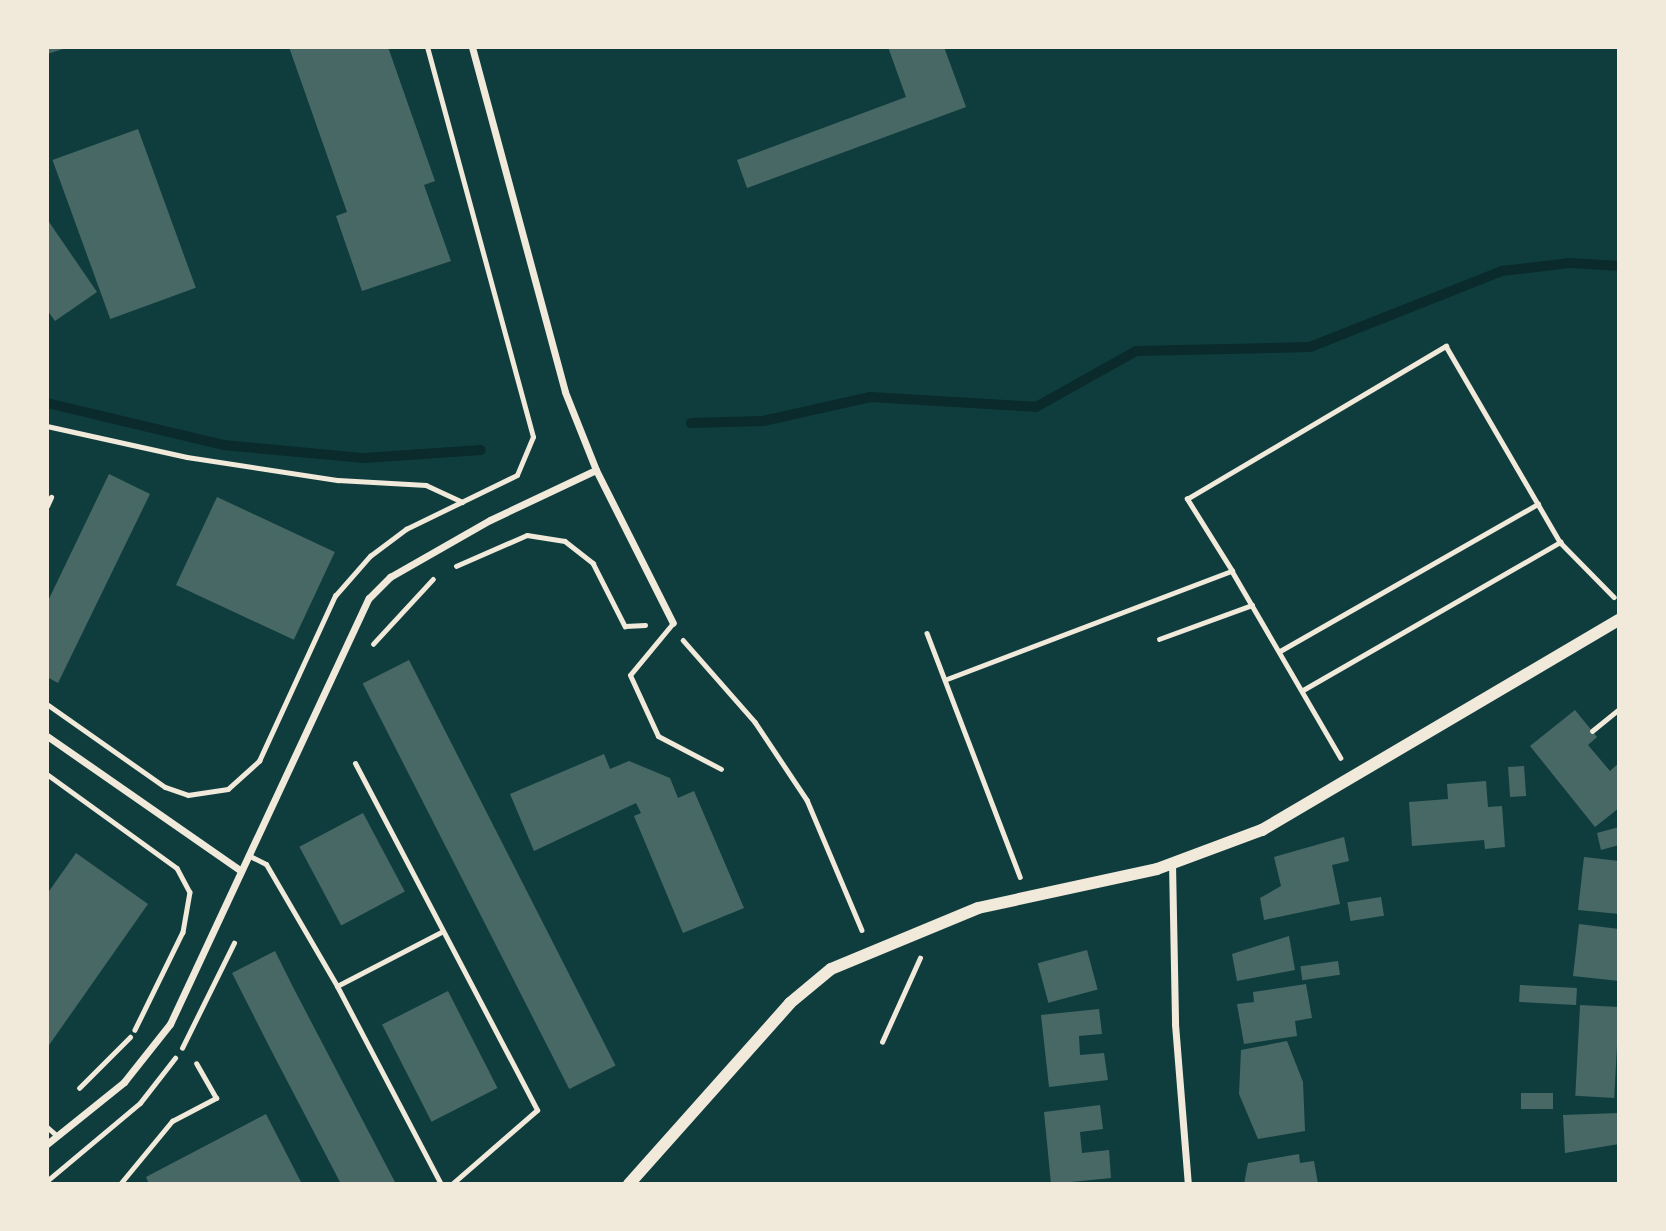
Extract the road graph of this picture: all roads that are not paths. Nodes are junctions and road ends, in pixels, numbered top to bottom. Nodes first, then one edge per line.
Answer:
1 (472, 47) edge
2 (596, 470) junction
3 (51, 497) dead end
4 (47, 506) edge
5 (1619, 620) edge
6 (673, 623) joint
7 (49, 740) edge
8 (355, 762) dead end
9 (721, 769) dead end
10 (248, 855) junction
11 (1172, 863) junction
12 (240, 870) junction
13 (443, 931) junction
14 (337, 986) junction
15 (196, 1063) dead end
16 (47, 1127) edge
17 (57, 1136) junction
18 (47, 1144) edge
19 (120, 1184) edge
20 (441, 1184) edge
21 (452, 1184) edge
22 (629, 1184) edge
23 (1188, 1184) edge

1 - 2 street
2 - 6 street
2 - 10 street
3 - 4 lane
5 - 11 street
6 - 9 lane
7 - 12 street
8 - 13 lane
10 - 12 street
10 - 14 lane
11 - 22 street
11 - 23 street
12 - 17 street
13 - 14 lane
13 - 21 lane
14 - 20 lane
15 - 19 lane
16 - 17 lane
17 - 18 street

